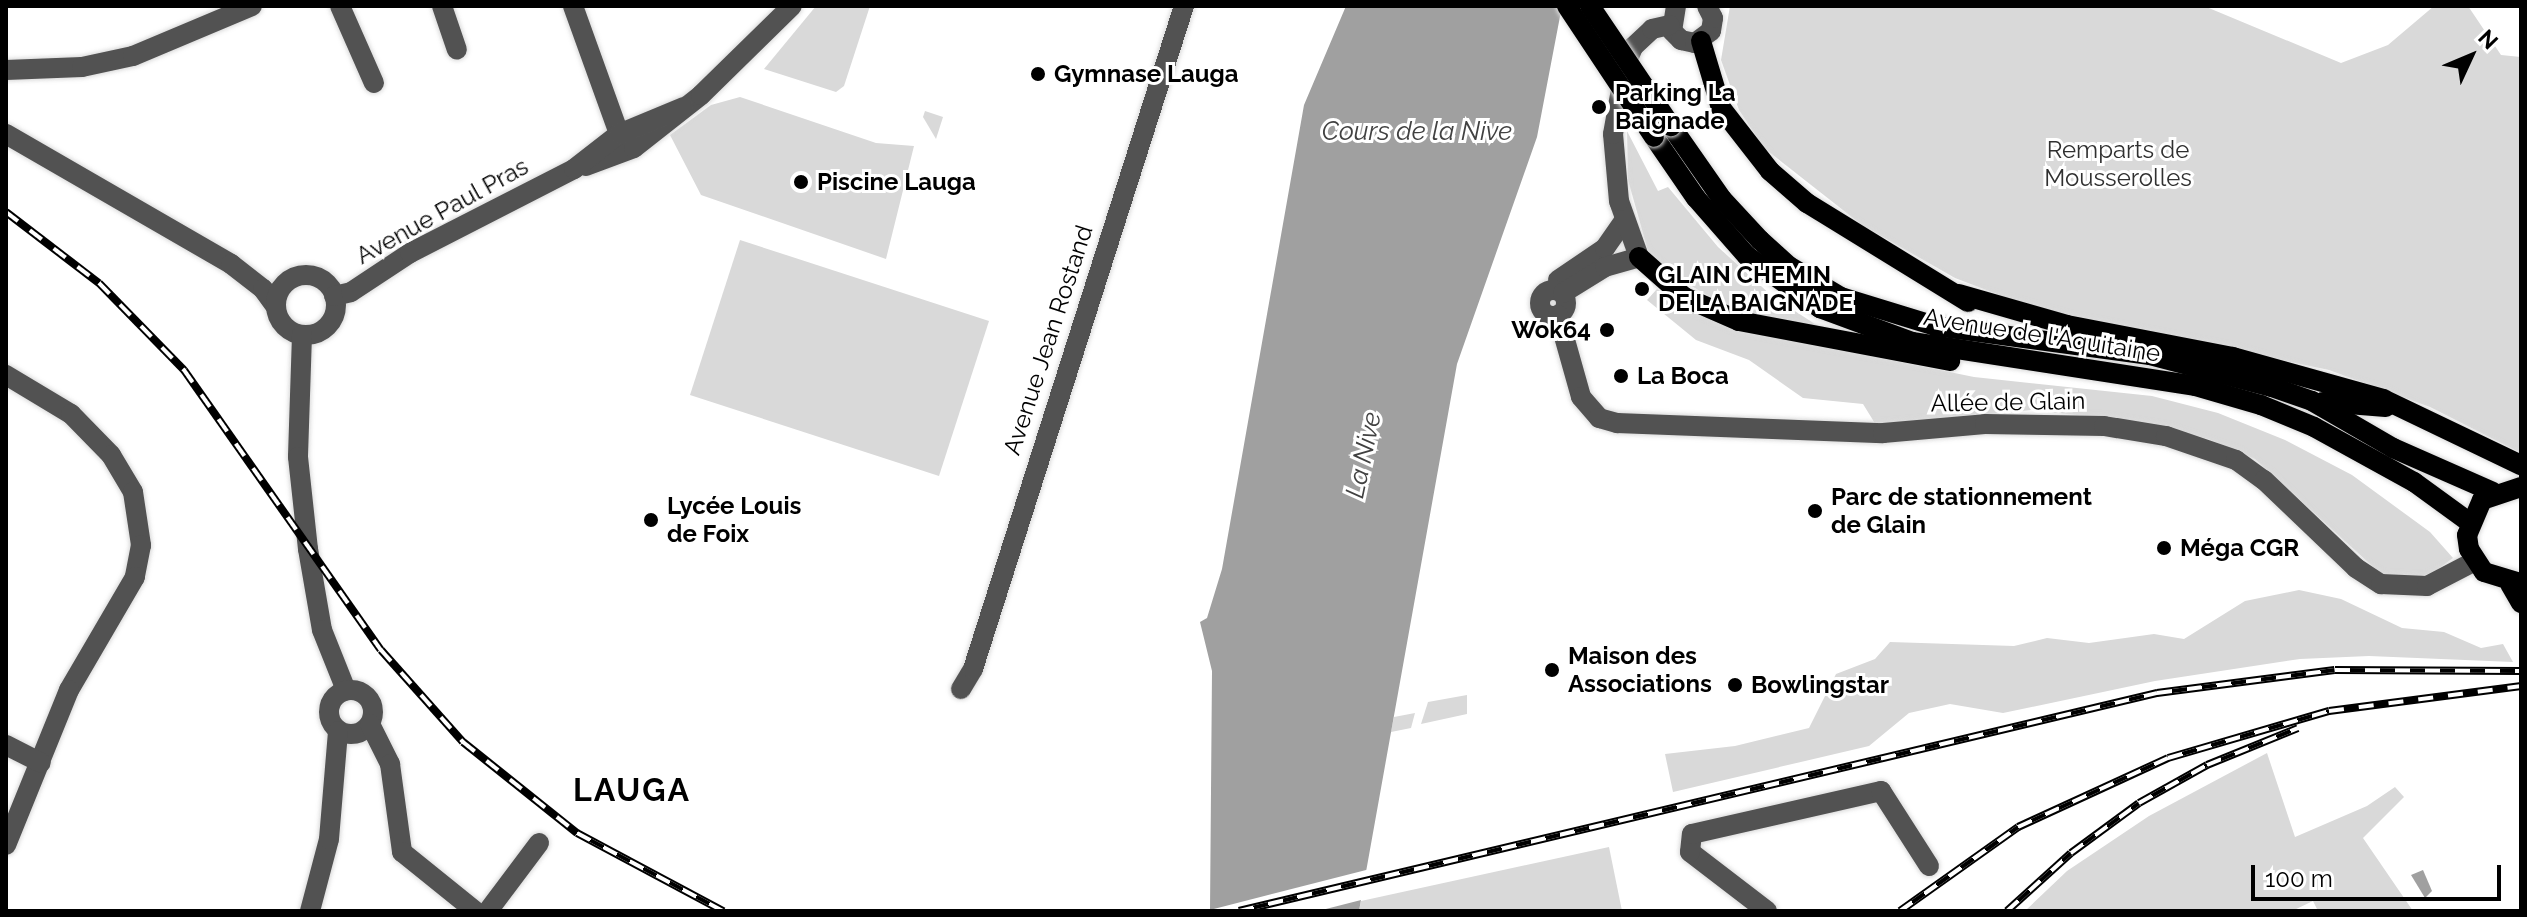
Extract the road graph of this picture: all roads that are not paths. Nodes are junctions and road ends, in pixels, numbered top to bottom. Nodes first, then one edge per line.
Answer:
1 (252, 6) edge
2 (340, 6) edge
3 (442, 6) edge
4 (573, 6) edge
5 (792, 6) edge
6 (1184, 6) edge
7 (1567, 6) edge
8 (1590, 6) edge
9 (1707, 6) edge
10 (1673, 15) edge
11 (1701, 41) junction
12 (457, 50) dead end
13 (6, 70) edge
14 (374, 83) dead end
15 (684, 107) junction
16 (1662, 132) junction
17 (6, 134) edge
18 (619, 134) junction
19 (574, 169) junction
20 (1625, 219) junction
21 (1639, 257) junction
22 (231, 264) junction
23 (297, 276) junction
24 (1558, 291) junction
25 (1959, 294) junction
26 (334, 296) junction
27 (276, 307) junction
28 (302, 335) junction
29 (2050, 339) junction
30 (1996, 355) junction
31 (6, 375) edge
32 (2312, 401) junction
33 (2398, 407) junction
34 (2521, 465) edge
35 (2521, 487) edge
36 (2493, 492) junction
37 (2469, 522) junction
38 (2475, 561) junction
39 (2516, 583) edge
40 (2521, 603) edge
41 (961, 689) dead end
42 (346, 690) junction
43 (370, 724) junction
44 (338, 731) junction
45 (6, 745) edge
46 (41, 763) junction
47 (539, 843) dead end
48 (6, 845) edge
49 (1929, 866) dead end
50 (315, 905) edge
51 (475, 911) edge
52 (488, 911) edge
53 (1767, 911) edge

1 - 13 street
2 - 14 street
3 - 12 street
4 - 18 street
5 - 15 street, Avenue Paul Pras
6 - 41 street, Avenue Jean Rostand
7 - 16 main road, bridge
8 - 16 main road, bridge
9 - 11 street
10 - 11 street
10 - 20 street
11 - 25 main road
15 - 18 street, Avenue Paul Pras
15 - 19 street, Avenue Paul Pras
16 - 29 main road, Avenue de l'Aquitaine
16 - 30 main road, Avenue de l'Aquitaine
17 - 22 street
18 - 19 street, Avenue Paul Pras
19 - 26 street, Avenue Paul Pras
20 - 21 street
20 - 24 street
21 - 24 street
21 - 30 main road
22 - 23 street
22 - 27 street
23 - 26 street
23 - 27 street
24 - 38 street, Allée de Glain
25 - 29 main road
25 - 33 main road
26 - 28 street
27 - 28 street
28 - 42 street
29 - 32 main road, Avenue de l'Aquitaine
30 - 37 main road, Avenue de l'Aquitaine
31 - 46 street
32 - 33 main road
32 - 36 main road, Avenue de l'Aquitaine
33 - 34 main road
35 - 36 main road
36 - 37 main road
37 - 38 main road
38 - 39 main road
39 - 40 main road
42 - 43 street
42 - 44 street
43 - 44 street
43 - 51 street
44 - 50 street
45 - 46 street
46 - 48 street
47 - 52 street
49 - 53 street

